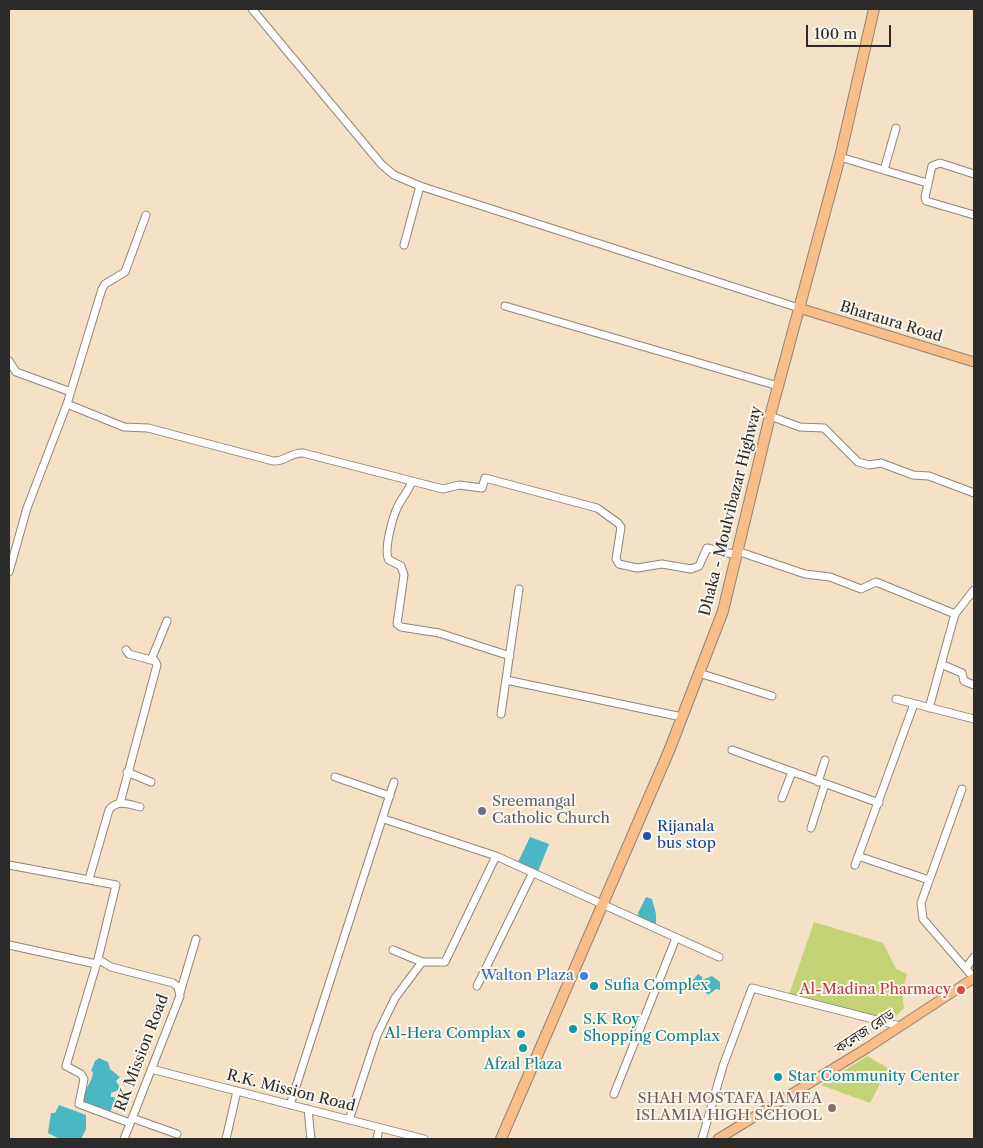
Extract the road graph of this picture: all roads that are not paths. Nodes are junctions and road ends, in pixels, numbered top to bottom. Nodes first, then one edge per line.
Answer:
1 (252, 9) edge
2 (874, 9) edge
3 (896, 128) dead end
4 (840, 157) junction
5 (884, 170) junction
6 (974, 174) edge
7 (927, 184) junction
8 (420, 186) junction
9 (146, 215) dead end
10 (974, 215) edge
11 (404, 245) dead end
12 (506, 306) dead end
13 (799, 308) junction
14 (9, 361) edge
15 (974, 362) edge
16 (778, 386) junction
17 (71, 392) junction
18 (67, 404) junction
19 (770, 416) junction
20 (412, 481) junction
21 (974, 493) edge
22 (737, 553) junction
23 (9, 572) edge
24 (519, 589) dead end
25 (974, 590) edge
26 (955, 614) junction
27 (167, 621) dead end
28 (126, 650) dead end
29 (510, 656) junction
30 (152, 660) junction
31 (941, 664) junction
32 (699, 673) junction
33 (506, 680) junction
34 (974, 685) edge
35 (772, 696) dead end
36 (896, 699) dead end
37 (914, 704) junction
38 (929, 708) junction
39 (501, 714) dead end
40 (682, 717) junction
41 (974, 719) edge
42 (732, 750) dead end
43 (825, 760) dead end
44 (127, 772) junction
45 (792, 772) junction
46 (335, 777) dead end
47 (151, 782) dead end
48 (394, 782) dead end
49 (822, 783) junction
50 (962, 788) dead end
51 (390, 796) junction
52 (782, 798) dead end
53 (120, 803) junction
54 (880, 803) junction
55 (140, 807) dead end
56 (384, 819) junction
57 (811, 828) dead end
58 (496, 856) junction
59 (858, 856) junction
60 (855, 865) dead end
61 (9, 866) edge
62 (532, 874) junction
63 (89, 879) junction
64 (929, 880) junction
65 (601, 904) junction
66 (676, 938) junction
67 (196, 939) dead end
68 (9, 945) edge
69 (393, 950) dead end
70 (719, 957) dead end
71 (974, 957) edge
72 (97, 961) junction
73 (422, 962) junction
74 (966, 968) junction
75 (974, 978) edge
76 (477, 986) dead end
77 (180, 996) junction
78 (900, 1026) junction
79 (151, 1070) junction
80 (237, 1091) junction
81 (614, 1094) dead end
82 (290, 1105) junction
83 (308, 1110) junction
84 (131, 1120) junction
85 (350, 1120) junction
86 (379, 1128) junction
87 (177, 1134) dead end
88 (124, 1139) edge
89 (226, 1139) edge
90 (311, 1139) edge
91 (377, 1139) edge
92 (424, 1139) edge
93 (500, 1139) edge
94 (702, 1139) edge
95 (718, 1139) edge

1 - 8 street
2 - 4 highway, Dhaka - Moulvibazar Highway
3 - 5 street
4 - 5 street
4 - 13 highway, Dhaka - Moulvibazar Highway
5 - 7 street
6 - 7 street
7 - 10 street
8 - 11 street
8 - 13 street
9 - 17 street
12 - 16 street
13 - 15 main road, Bharaura Road
13 - 16 highway, Dhaka - Moulvibazar Highway
14 - 17 street
16 - 19 highway, Dhaka - Moulvibazar Highway
17 - 18 street
18 - 20 street
18 - 23 street
19 - 21 street
19 - 22 highway, Dhaka - Moulvibazar Highway
20 - 22 street
20 - 29 street
22 - 26 street
22 - 32 highway, Dhaka - Moulvibazar Highway
24 - 29 street
25 - 26 street
26 - 31 street
27 - 30 street
28 - 30 street
29 - 33 street
30 - 44 street
31 - 34 street
31 - 38 street
32 - 35 street
32 - 40 highway, Dhaka - Moulvibazar Highway
33 - 39 street
33 - 40 street
36 - 37 street
37 - 38 street
37 - 54 street
38 - 41 street
40 - 65 highway, Dhaka - Moulvibazar Highway
42 - 45 street
43 - 49 street
44 - 47 street
44 - 53 street
45 - 49 street
45 - 52 street
46 - 51 street
48 - 51 street
49 - 54 street
49 - 57 street
50 - 64 street
51 - 56 street
53 - 55 street
53 - 63 street
54 - 59 street
56 - 58 street
56 - 82 street
58 - 62 street
58 - 73 street
59 - 60 street
59 - 64 street
61 - 63 street
62 - 65 street
62 - 76 street
63 - 72 street
64 - 74 street
65 - 66 street
65 - 93 highway, Dhaka - Moulvibazar Highway
66 - 70 street
66 - 81 street
67 - 77 street
68 - 72 street, RK Mission Road
69 - 73 street
71 - 74 street
72 - 77 street, RK Mission Road
72 - 84 street
73 - 85 street
74 - 75 street
75 - 78 main road, কলেজ রোড
77 - 79 street, RK Mission Road
78 - 94 street
78 - 95 main road, কলেজ রোড
79 - 80 street, R.K. Mission Road
79 - 84 street, RK Mission Road
80 - 82 street, R.K. Mission Road
80 - 89 street
82 - 83 street, R.K. Mission Road
83 - 85 street, R.K. Mission Road
83 - 90 street
84 - 87 street
84 - 88 street, RK Mission Road
85 - 86 street, R.K. Mission Road
86 - 91 street
86 - 92 street, R.K. Mission Road

